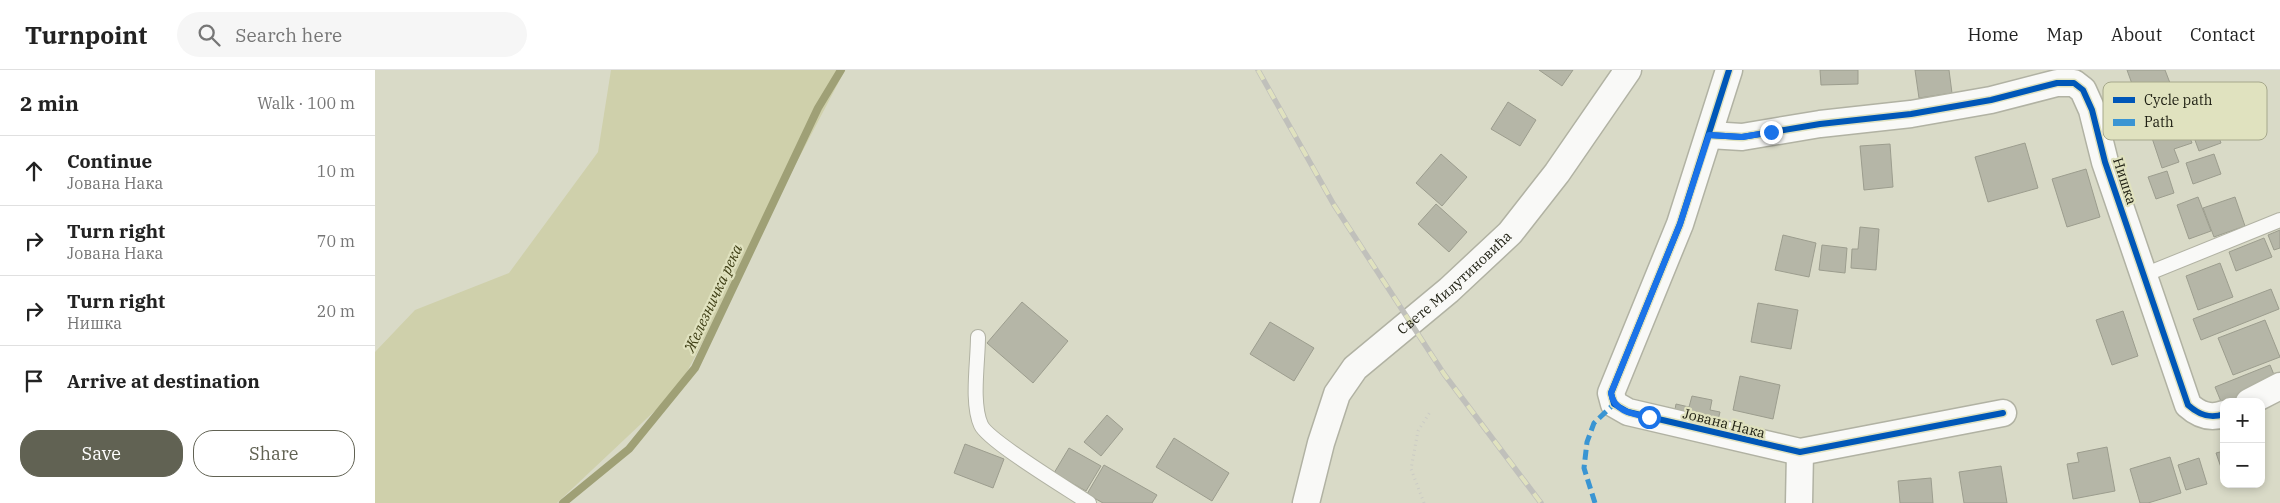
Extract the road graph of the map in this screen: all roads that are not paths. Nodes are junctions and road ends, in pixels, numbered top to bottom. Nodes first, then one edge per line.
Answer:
1 (1628, 70) edge
2 (1729, 70) edge
3 (2076, 76) edge
4 (1709, 135) junction
5 (2280, 220) edge
6 (2144, 275) junction
7 (978, 338) dead end
8 (2280, 386) edge
9 (2257, 398) edge
10 (2003, 413) dead end
11 (2220, 416) edge
12 (1800, 452) junction
13 (1089, 503) edge
14 (1306, 503) edge
15 (1799, 503) edge

1 - 14 street, Свете Милутиновића
2 - 4 street, Јована Нака
3 - 4 street, Нишка
3 - 6 street, Нишка
4 - 12 street, Јована Нака
5 - 6 lane
6 - 11 street, Нишка
7 - 13 lane
8 - 9 street
10 - 12 street, Јована Нака
12 - 15 street

